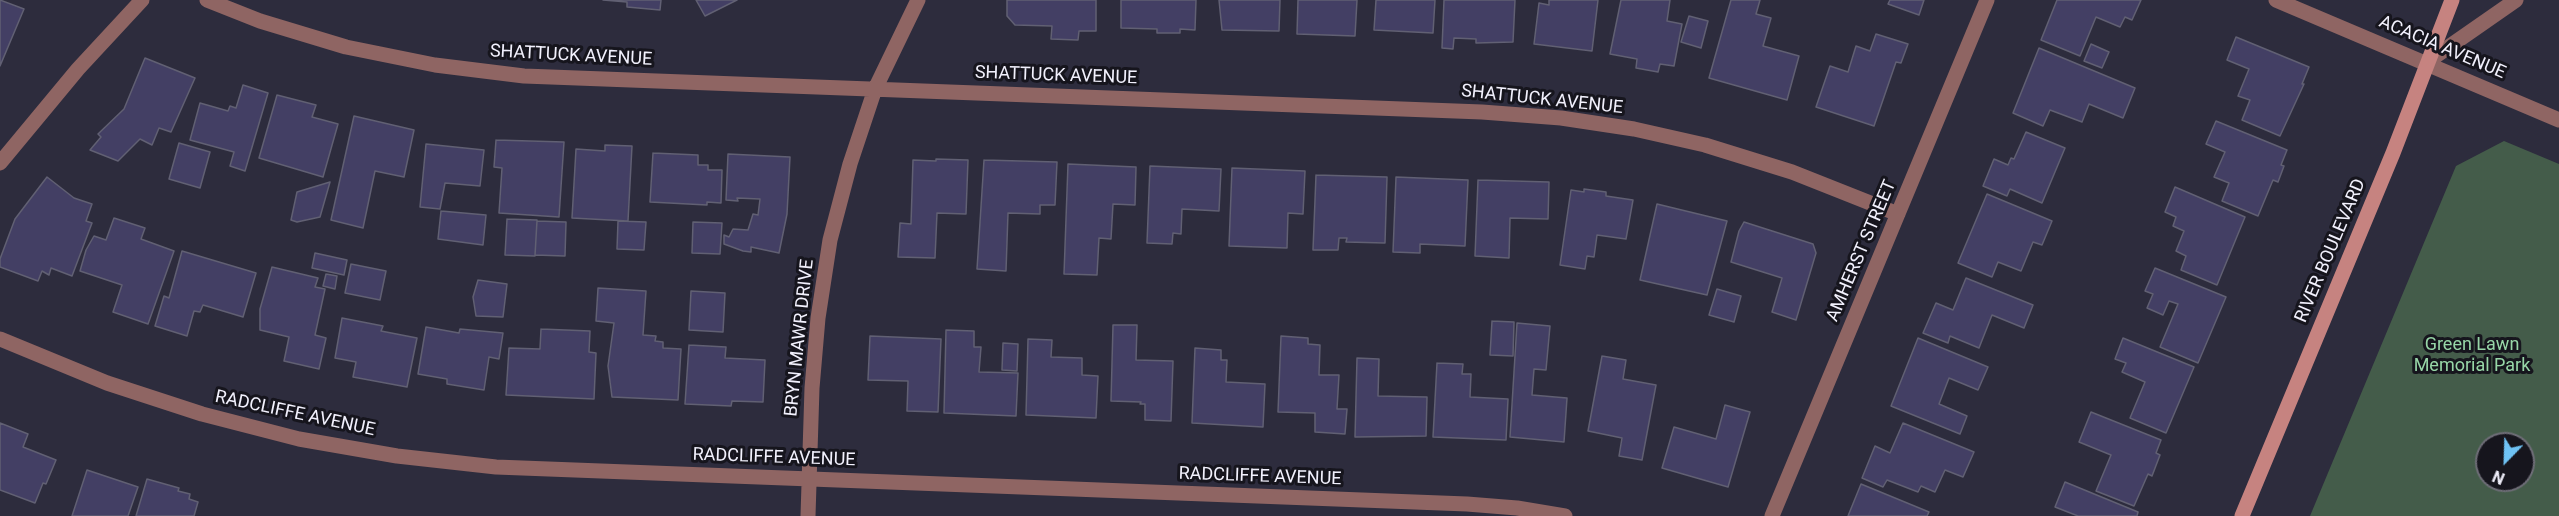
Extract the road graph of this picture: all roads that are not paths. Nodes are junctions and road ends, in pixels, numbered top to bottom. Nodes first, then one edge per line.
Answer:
1 (142, 0) edge
2 (207, 0) edge
3 (918, 0) edge
4 (1987, 0) edge
5 (2276, 0) edge
6 (2452, 0) edge
7 (2517, 0) edge
8 (2427, 62) junction
9 (875, 89) junction
10 (2559, 120) edge
11 (0, 163) edge
12 (1898, 214) junction
13 (0, 339) edge
14 (809, 479) junction
15 (808, 516) edge
16 (1565, 516) edge
17 (1772, 516) edge
18 (2242, 516) edge

1 - 11 street
2 - 9 street, SHATTUCK AVENUE
3 - 9 street, BRYN MAWR DRIVE
4 - 12 street, AMHERST STREET
5 - 8 street, ACACIA AVENUE
6 - 8 main road, RIVER BOULEVARD
7 - 8 street
8 - 10 street, ACACIA AVENUE
8 - 18 main road, RIVER BOULEVARD
9 - 12 street, SHATTUCK AVENUE
9 - 14 street, BRYN MAWR DRIVE
12 - 17 street, AMHERST STREET
13 - 14 street, RADCLIFFE AVENUE
14 - 15 street, BRYN MAWR DRIVE
14 - 16 street, RADCLIFFE AVENUE

